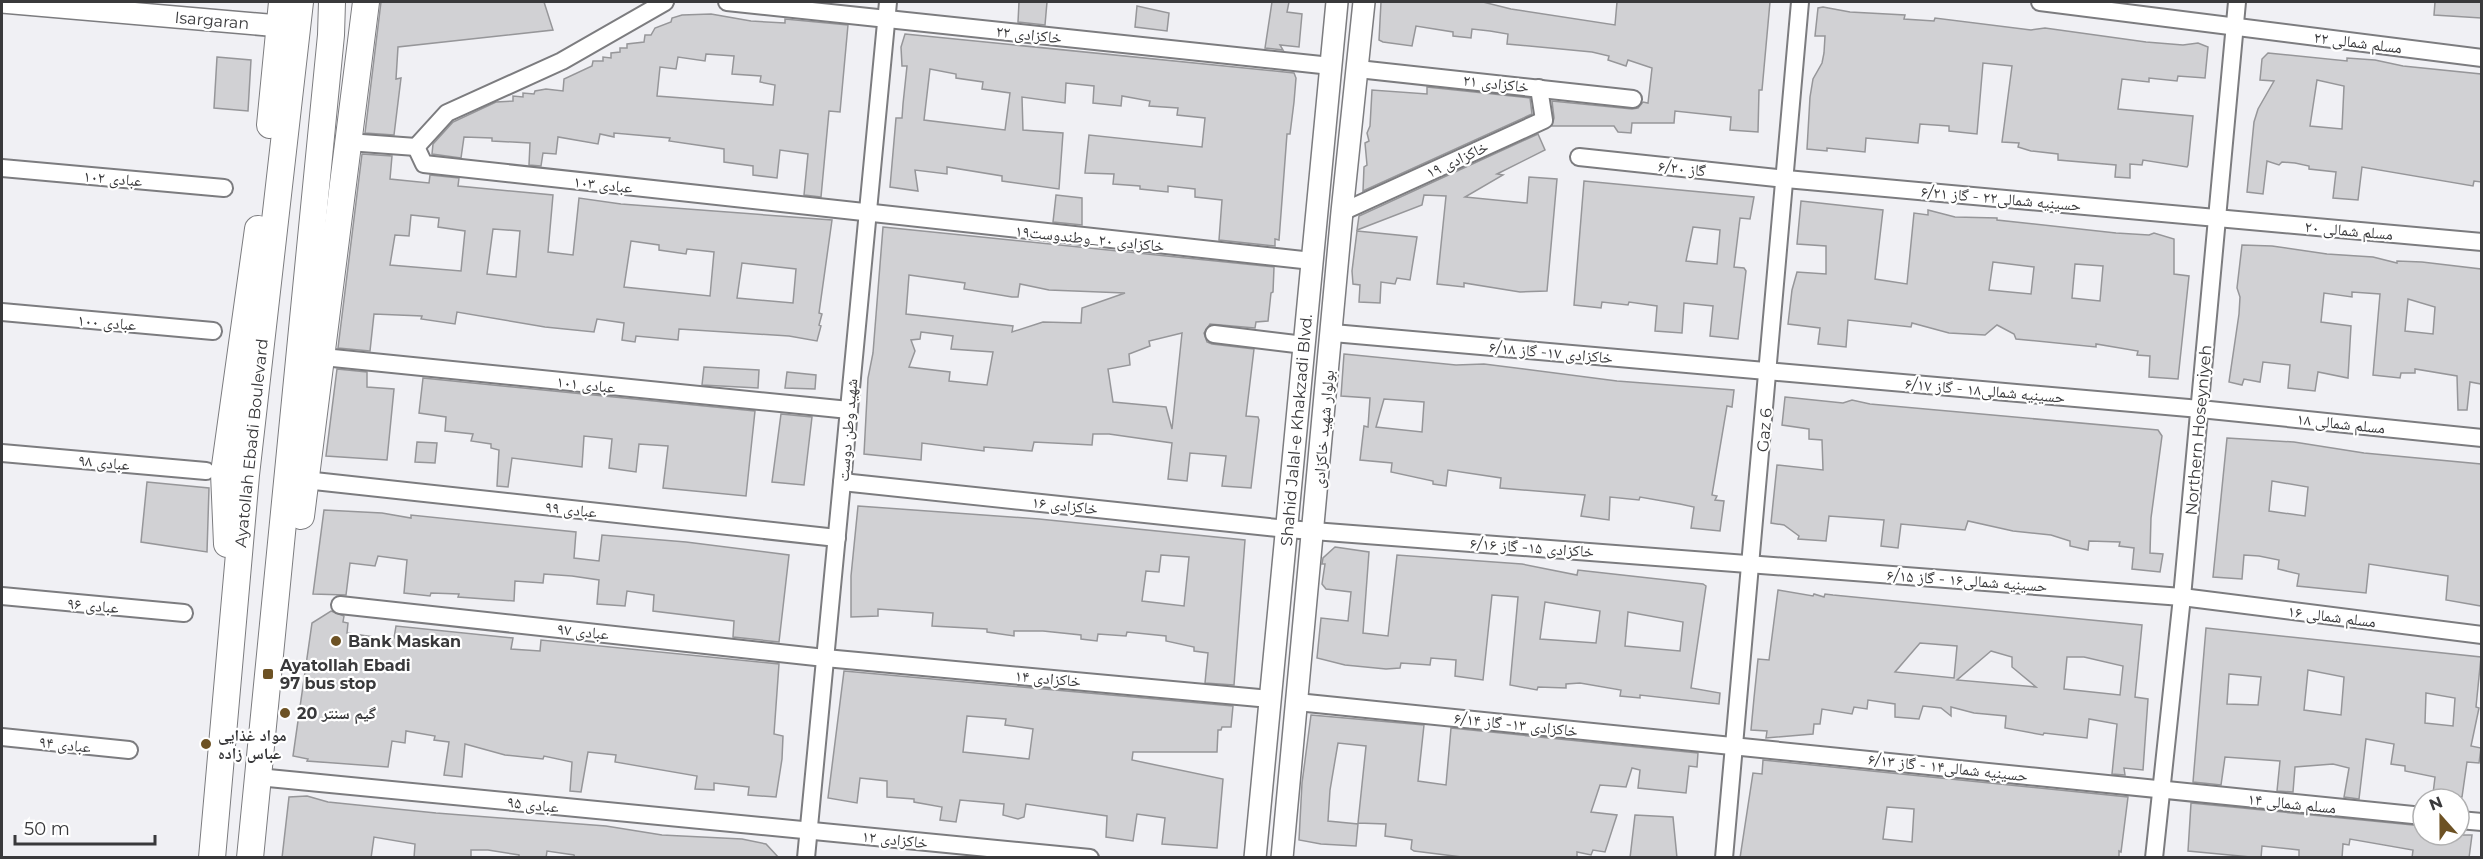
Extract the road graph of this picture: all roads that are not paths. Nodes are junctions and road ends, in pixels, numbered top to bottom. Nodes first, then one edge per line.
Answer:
1 (2, 2) edge
2 (300, 2) edge
3 (332, 2) edge
4 (366, 2) edge
5 (665, 2) edge
6 (727, 2) edge
7 (1337, 2) edge
8 (1364, 2) edge
9 (1800, 2) edge
10 (2040, 2) edge
11 (2237, 2) edge
12 (887, 10) edge
13 (286, 19) edge
14 (2234, 26) junction
15 (2481, 58) edge
16 (1331, 66) junction
17 (1358, 69) junction
18 (1539, 88) junction
19 (1633, 99) dead end
20 (348, 142) junction
21 (416, 147) junction
22 (1579, 157) dead end
23 (2, 168) edge
24 (1786, 179) junction
25 (224, 188) dead end
26 (1342, 212) junction
27 (868, 214) junction
28 (2217, 217) junction
29 (2481, 242) edge
30 (1312, 261) junction
31 (2, 312) edge
32 (213, 331) dead end
33 (1333, 333) junction
34 (1214, 334) dead end
35 (1304, 345) junction
36 (323, 357) junction
37 (1769, 371) junction
38 (2200, 409) junction
39 (849, 410) junction
40 (2481, 438) edge
41 (2, 453) edge
42 (206, 471) dead end
43 (305, 480) junction
44 (842, 482) junction
45 (1287, 529) junction
46 (1314, 530) junction
47 (837, 538) junction
48 (1751, 563) junction
49 (2, 596) edge
50 (2182, 597) junction
51 (276, 598) junction
52 (340, 605) dead end
53 (184, 613) dead end
54 (2481, 635) edge
55 (825, 658) junction
56 (1270, 699) junction
57 (1297, 702) junction
58 (2, 737) edge
59 (1734, 745) junction
60 (129, 750) dead end
61 (258, 777) junction
62 (2161, 789) junction
63 (2411, 815) edge
64 (809, 830) junction
65 (212, 858) edge
66 (250, 858) edge
67 (806, 858) edge
68 (1090, 858) edge
69 (1255, 858) edge
70 (1282, 858) edge
71 (1724, 858) edge
72 (2154, 858) edge

1 - 13 street, Isargaran
2 - 13 main road
3 - 51 main road
4 - 20 main road
5 - 21 street
6 - 12 street, خاکزادی ۲۲
7 - 16 street, Shahid Jalal-e Khakzadi Blvd.
8 - 17 street, بولوار شهید خاکزادی
9 - 24 street, Gaz 6
10 - 14 street
11 - 14 street, Northern Hoseyniyeh
12 - 16 street, خاکزادی ۲۲
12 - 27 street, شهید وطن دوست
13 - 65 main road
14 - 15 street, مسلم شمالی ۲۲
14 - 28 street, Northern Hoseyniyeh
16 - 30 street, Shahid Jalal-e Khakzadi Blvd.
17 - 18 street, خاکزادی ۲۱
17 - 26 street, بولوار شهید خاکزادی
18 - 19 street, خاکزادی ۲۱
18 - 26 street, خاکزادی ۱۹
20 - 21 street
20 - 36 main road
21 - 27 street, عبادی ۱۰۳
22 - 24 street, گاز ۶/۲۰
23 - 25 street, عبادی ۱۰۲
24 - 28 street, حسینیه شمالی۲۲ - گاز ۶/۲۱
24 - 37 street, Gaz 6
26 - 33 street, بولوار شهید خاکزادی
27 - 30 street, خاکزادی ۲۰_وطندوست۱۹
27 - 39 street, شهید وطن دوست
28 - 29 street, مسلم شمالی ۲۰
28 - 38 street, Northern Hoseyniyeh
30 - 35 street, Shahid Jalal-e Khakzadi Blvd.
31 - 32 street, عبادی ۱۰۰
33 - 37 street, خاکزادی ۱۷- گاز ۶/۱۸
33 - 46 street, بولوار شهید خاکزادی
34 - 35 street
35 - 45 street, Shahid Jalal-e Khakzadi Blvd.
36 - 39 street, عبادی ۱۰۱
36 - 43 main road
37 - 38 street, حسینیه شمالی۱۸ - گاز ۶/۱۷
37 - 48 street, Gaz 6
38 - 40 street, مسلم شمالی ۱۸
38 - 50 street, Northern Hoseyniyeh
39 - 44 street, شهید وطن دوست
41 - 42 street, عبادی ۹۸
43 - 47 street, عبادی ۹۹
43 - 51 main road
44 - 45 street, خاکزادی ۱۶
44 - 47 street, شهید وطن دوست
45 - 46 street, خاکزادی ۱۶
45 - 56 street, Shahid Jalal-e Khakzadi Blvd.
46 - 48 street, خاکزادی ۱۵- گاز ۶/۱۶
46 - 57 street, بولوار شهید خاکزادی
47 - 55 street, شهید وطن دوست
48 - 50 street, حسینیه شمالی۱۶ - گاز ۶/۱۵
48 - 59 street, Gaz 6
49 - 53 street, عبادی ۹۶
50 - 54 street, مسلم شمالی ۱۶
50 - 62 street, Northern Hoseyniyeh
51 - 61 main road
52 - 55 street, عبادی ۹۷
55 - 56 street, خاکزادی ۱۴
55 - 64 street, شهید وطن دوست
56 - 69 street, Shahid Jalal-e Khakzadi Blvd.
57 - 59 street, خاکزادی ۱۳- گاز ۶/۱۴
57 - 70 street, بولوار شهید خاکزادی
58 - 60 street, عبادی ۹۴
59 - 62 street, حسینیه شمالی۱۴ - گاز ۶/۱۳
59 - 71 street, Gaz 6
61 - 64 street, عبادی ۹۵
61 - 66 main road
62 - 63 street, مسلم شمالی ۱۴
62 - 72 street, Northern Hoseyniyeh
64 - 67 street, شهید وطن دوست
64 - 68 street, خاکزادی ۱۲

